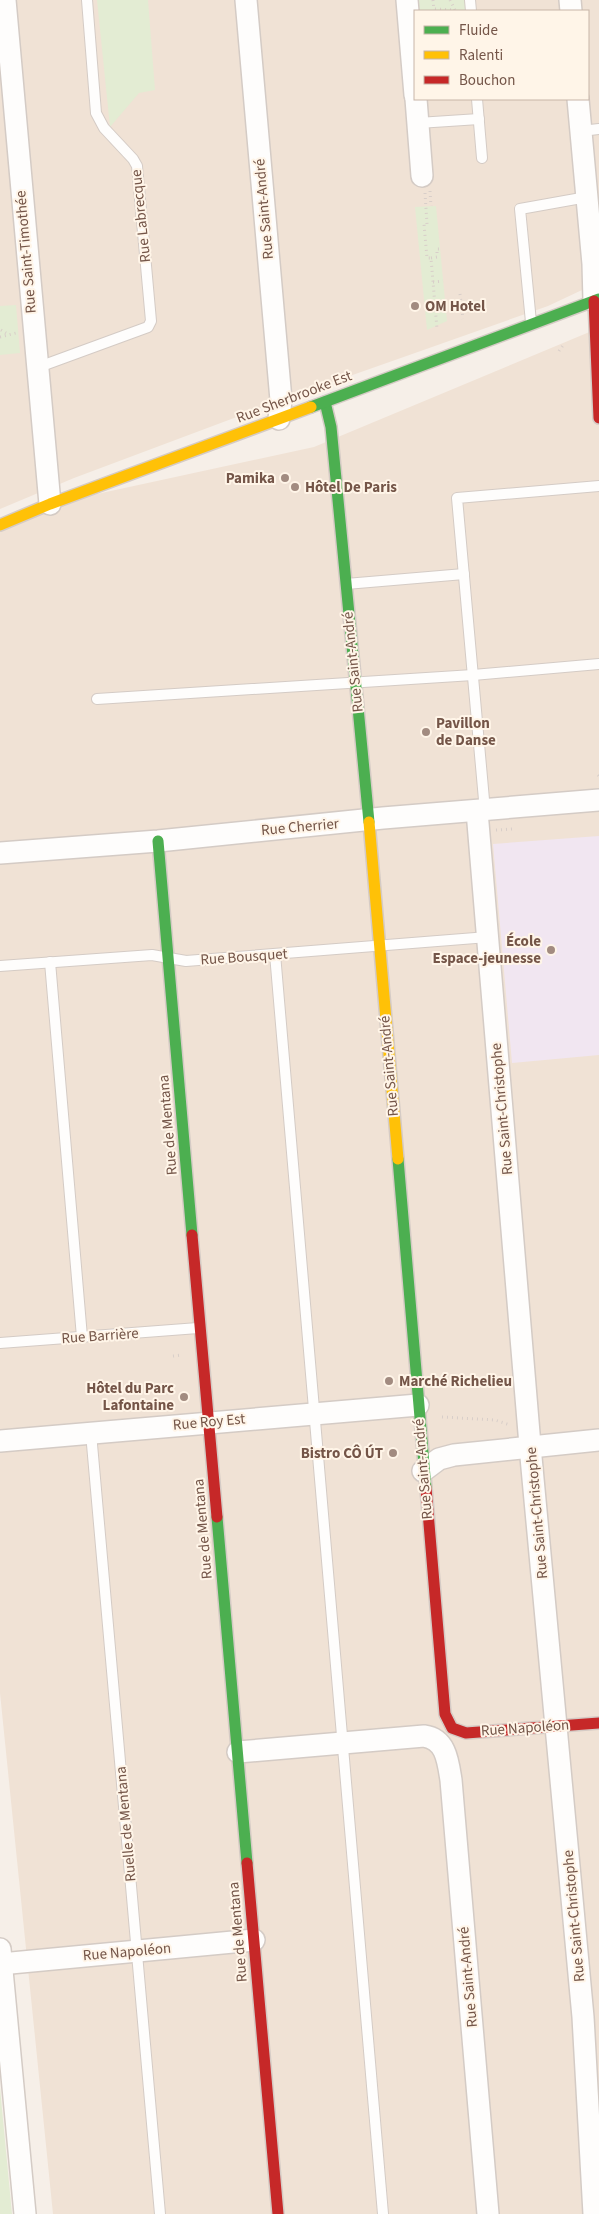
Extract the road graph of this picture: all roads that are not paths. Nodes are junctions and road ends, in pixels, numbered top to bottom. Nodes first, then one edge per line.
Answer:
1 (5, 0) edge
2 (87, 0) edge
3 (246, 0) edge
4 (407, 0) edge
5 (414, 85) edge
6 (415, 100) edge
7 (477, 100) edge
8 (578, 100) edge
9 (479, 119) junction
10 (418, 124) junction
11 (590, 130) edge
12 (482, 158) dead end
13 (422, 176) dead end
14 (587, 197) junction
15 (596, 300) edge
16 (531, 325) junction
17 (36, 368) junction
18 (325, 402) junction
19 (599, 418) edge
20 (279, 419) junction
21 (599, 486) edge
22 (50, 504) junction
23 (0, 525) edge
24 (464, 574) junction
25 (345, 584) junction
26 (599, 664) edge
27 (473, 675) junction
28 (355, 682) junction
29 (97, 699) dead end
30 (599, 800) edge
31 (481, 811) junction
32 (369, 820) junction
33 (158, 841) junction
34 (0, 853) edge
35 (488, 937) junction
36 (378, 947) junction
37 (275, 954) junction
38 (169, 958) junction
39 (50, 962) junction
40 (0, 966) edge
41 (201, 1328) junction
42 (82, 1337) junction
43 (0, 1344) edge
44 (418, 1405) junction
45 (314, 1414) junction
46 (209, 1422) junction
47 (91, 1433) junction
48 (599, 1440) edge
49 (0, 1441) edge
50 (530, 1448) junction
51 (423, 1471) junction
52 (599, 1723) edge
53 (557, 1726) junction
54 (446, 1735) junction
55 (344, 1743) junction
56 (238, 1752) junction
57 (254, 1940) junction
58 (138, 1952) junction
59 (0, 1959) edge
60 (595, 2167) edge
61 (25, 2214) edge
62 (160, 2214) edge
63 (278, 2214) edge
64 (383, 2214) edge
65 (488, 2214) edge
66 (594, 2214) edge

1 - 17 street, Rue Saint-Timothée
2 - 17 lane, Rue Labrecque
3 - 20 street, Rue Saint-André
4 - 5 street
6 - 10 street
7 - 9 lane
8 - 11 street
9 - 10 lane
9 - 12 lane
10 - 13 street
11 - 14 street
14 - 15 street
14 - 16 lane
15 - 16 street, Rue Sherbrooke Est
15 - 19 street
16 - 18 street, Rue Sherbrooke Est
17 - 22 street, Rue Saint-Timothée
18 - 20 street, Rue Sherbrooke Est
18 - 25 street, Rue Saint-André
20 - 22 street, Rue Sherbrooke Est
21 - 24 lane
22 - 23 street, Rue Sherbrooke Est
24 - 25 lane
24 - 27 lane
25 - 28 street, Rue Saint-André
26 - 27 lane
27 - 28 lane
27 - 31 lane
28 - 29 lane
28 - 32 street, Rue Saint-André
30 - 31 street, Rue Cherrier
31 - 32 street, Rue Cherrier
31 - 35 street, Rue Saint-Christophe
32 - 33 street, Rue Cherrier
32 - 36 street, Rue Saint-André
33 - 34 street, Rue Cherrier
33 - 38 street, Rue de Mentana
35 - 36 lane, Rue Bousquet
35 - 50 street, Rue Saint-Christophe
36 - 37 lane, Rue Bousquet
36 - 44 street, Rue Saint-André
37 - 38 lane, Rue Bousquet
37 - 45 lane
38 - 39 lane, Rue Bousquet
38 - 41 street, Rue de Mentana
39 - 40 lane, Rue Bousquet
39 - 42 lane
41 - 42 lane, Rue Barrière
41 - 46 street, Rue de Mentana
42 - 43 lane, Rue Barrière
44 - 45 street, Rue Roy Est
44 - 51 street, Rue Saint-André
45 - 46 street, Rue Roy Est
45 - 55 lane
46 - 47 street, Rue Roy Est
46 - 56 street, Rue de Mentana
47 - 49 street, Rue Roy Est
47 - 58 lane, Ruelle de Mentana
48 - 50 street
50 - 51 street
50 - 53 street, Rue Saint-Christophe
51 - 54 street, Rue Saint-André
52 - 53 street, Rue Napoléon
53 - 54 street, Rue Napoléon
53 - 60 street, Rue Saint-Christophe
54 - 55 street, Rue Napoléon
54 - 65 street, Rue Saint-André
55 - 56 street, Rue Napoléon
55 - 64 lane
56 - 57 street, Rue de Mentana
57 - 58 street, Rue Napoléon
57 - 63 street, Rue de Mentana
58 - 59 street, Rue Napoléon
58 - 62 lane, Ruelle de Mentana
59 - 61 street
60 - 66 street, Rue Saint-Christophe

